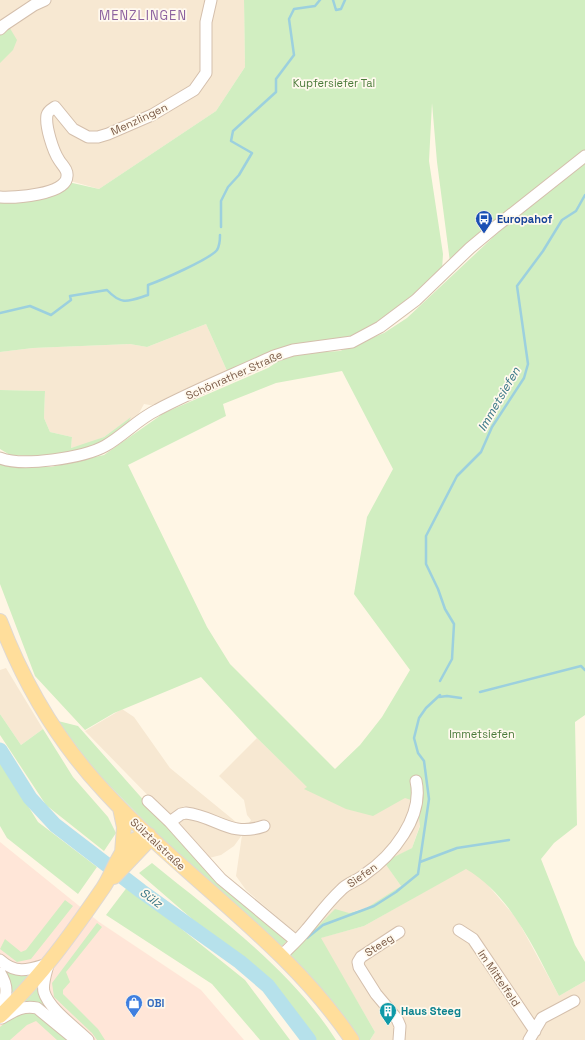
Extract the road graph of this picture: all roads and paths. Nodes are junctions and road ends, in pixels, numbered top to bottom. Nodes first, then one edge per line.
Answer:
1 (45, 0) edge
2 (211, 0) edge
3 (0, 29) edge
4 (585, 156) edge
5 (0, 196) edge
6 (0, 458) edge
7 (0, 621) edge
8 (416, 781) dead end
9 (148, 801) dead end
10 (120, 808) junction
11 (170, 822) junction
12 (264, 826) dead end
13 (150, 837) junction
14 (126, 857) junction
15 (459, 930) dead end
16 (399, 932) dead end
17 (296, 941) junction
18 (281, 956) junction
19 (0, 960) edge
20 (48, 964) junction
21 (0, 973) edge
22 (574, 1001) dead end
23 (0, 1009) edge
24 (0, 1016) edge
25 (0, 1019) edge
26 (536, 1030) junction
27 (76, 1040) edge
28 (88, 1040) edge
29 (352, 1040) edge
30 (399, 1040) edge
31 (529, 1040) edge

1 - 3 street
2 - 5 street, Menzlingen
4 - 6 street, Schönrather Straße
7 - 10 main road, Sülztalstraße
8 - 17 street, Siefen
9 - 11 street, Sülztalstraße
10 - 13 main road, Sülztalstraße
10 - 14 main road
11 - 12 street
11 - 17 street, Sülztalstraße
13 - 14 main road
13 - 18 main road, Sülztalstraße
14 - 20 main road
15 - 26 street, Im Mittelfeld
16 - 30 street, Steeg
17 - 18 street, Siefen
18 - 29 main road, Sülztalstraße
19 - 20 street
20 - 24 main road
20 - 28 street
21 - 23 street
22 - 26 street
25 - 27 street
26 - 31 street

